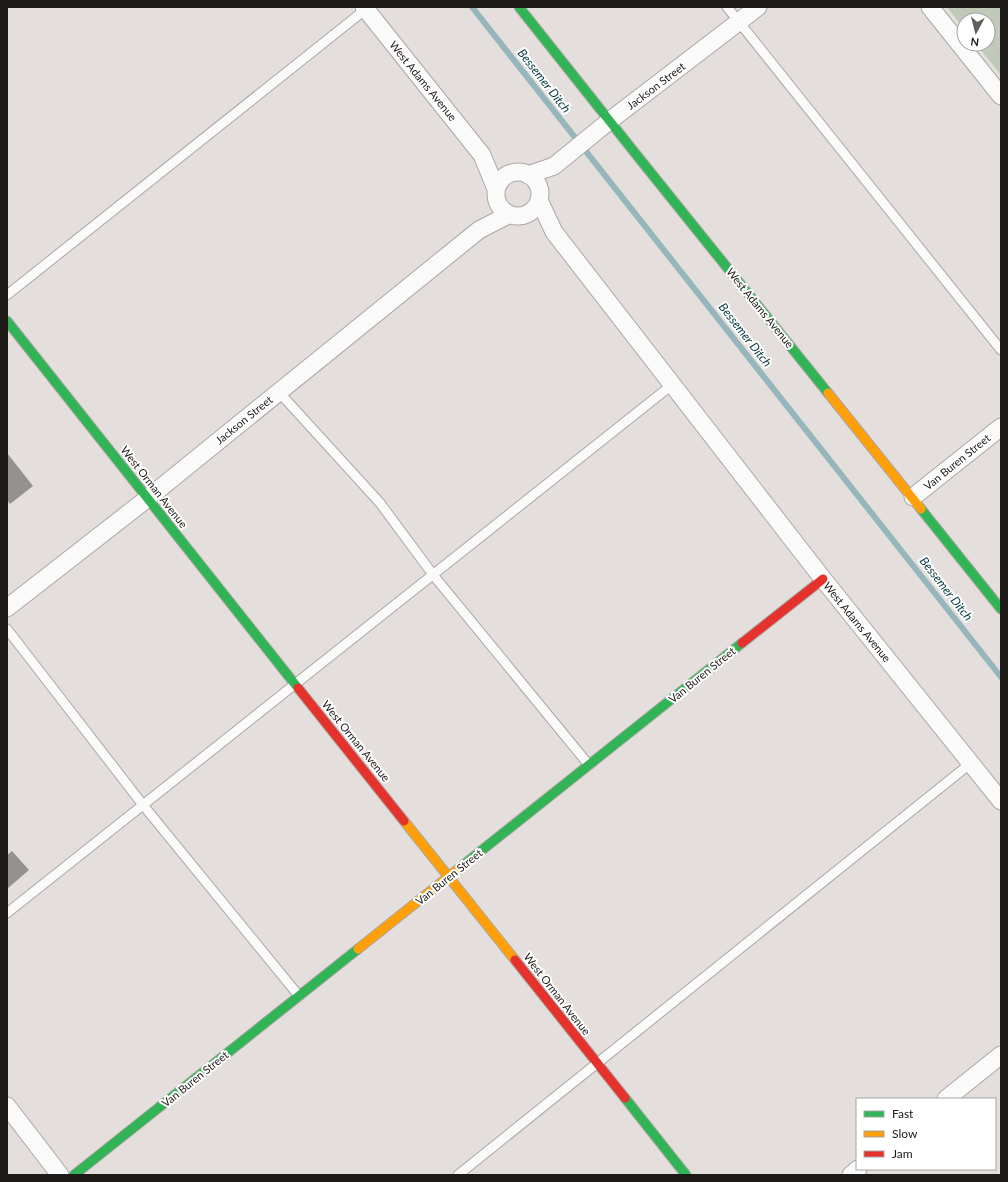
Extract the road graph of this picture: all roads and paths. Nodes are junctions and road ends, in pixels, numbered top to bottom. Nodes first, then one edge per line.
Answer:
1 (520, 7) edge
2 (727, 7) edge
3 (758, 7) edge
4 (930, 7) edge
5 (365, 8) edge
6 (739, 22) junction
7 (1001, 96) edge
8 (608, 122) junction
9 (482, 155) junction
10 (556, 164) junction
11 (520, 174) junction
12 (539, 194) junction
13 (496, 196) junction
14 (508, 215) junction
15 (526, 215) junction
16 (479, 230) junction
17 (554, 232) junction
18 (7, 295) edge
19 (7, 321) edge
20 (1001, 350) edge
21 (673, 384) junction
22 (278, 391) junction
23 (1001, 427) edge
24 (913, 497) junction
25 (148, 498) junction
26 (434, 576) junction
27 (823, 579) junction
28 (7, 608) edge
29 (1001, 609) edge
30 (7, 628) edge
31 (296, 685) junction
32 (971, 764) junction
33 (589, 765) junction
34 (1001, 801) edge
35 (143, 806) junction
36 (449, 877) junction
37 (7, 913) edge
38 (299, 996) junction
39 (1001, 1055) edge
40 (597, 1063) junction
41 (947, 1098) edge
42 (7, 1106) edge
43 (60, 1175) edge
44 (74, 1175) edge
45 (458, 1175) edge
46 (686, 1175) edge

1 - 8 street, West Adams Avenue
2 - 6 lane
3 - 6 street, Jackson Street
4 - 7 street
5 - 9 street, West Adams Avenue
5 - 18 lane
6 - 8 street, Jackson Street
6 - 20 lane
8 - 10 street, Jackson Street
8 - 24 street, West Adams Avenue
9 - 11 street, West Adams Avenue
9 - 13 street, West Adams Avenue
10 - 11 street, Jackson Street
10 - 12 street, Jackson Street
11 - 12 street
11 - 13 street
12 - 15 street
12 - 17 street, West Adams Avenue
13 - 14 street
13 - 16 street, Jackson Street
14 - 15 street
14 - 16 street, Jackson Street
15 - 17 street, West Adams Avenue
16 - 22 street, Jackson Street
17 - 21 street, West Adams Avenue
19 - 25 street, West Orman Avenue
21 - 26 lane
21 - 27 street, West Adams Avenue
22 - 25 street, Jackson Street
22 - 26 lane
23 - 24 street, Van Buren Street
24 - 29 street, West Adams Avenue
25 - 28 street, Jackson Street
25 - 31 street, West Orman Avenue
26 - 31 lane
26 - 33 lane
27 - 32 street, West Adams Avenue
27 - 33 street, Van Buren Street
30 - 35 lane
31 - 35 lane
31 - 36 street, West Orman Avenue
32 - 34 street, West Adams Avenue
32 - 40 lane
33 - 36 street, Van Buren Street
35 - 37 lane
35 - 38 lane
36 - 38 street, Van Buren Street
36 - 40 street, West Orman Avenue
38 - 44 street, Van Buren Street
39 - 41 street
40 - 45 lane
40 - 46 street, West Orman Avenue
42 - 43 street

